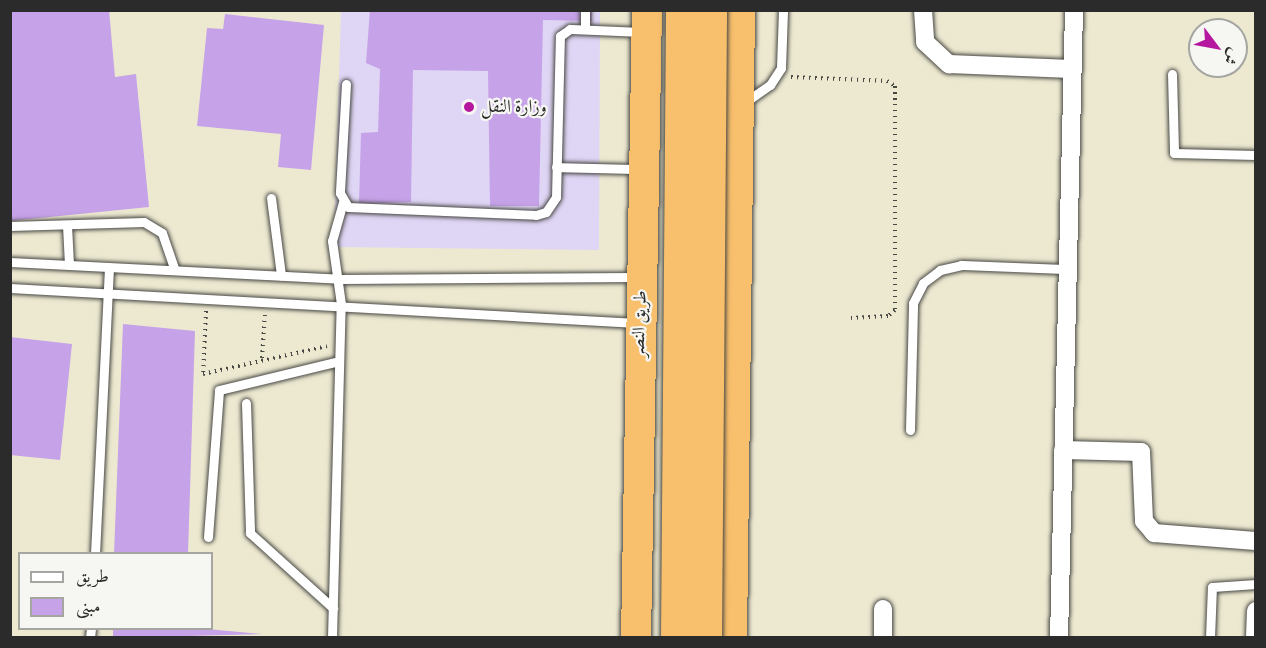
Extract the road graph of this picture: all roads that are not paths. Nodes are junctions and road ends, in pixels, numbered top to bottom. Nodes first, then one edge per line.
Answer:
1 (585, 10) edge
2 (682, 10) edge
3 (711, 10) edge
4 (740, 10) edge
5 (783, 10) edge
6 (923, 10) edge
7 (1074, 10) edge
8 (647, 21) edge
9 (585, 29) junction
10 (1071, 69) junction
11 (1172, 74) dead end
12 (346, 84) dead end
13 (739, 105) junction
14 (1256, 154) edge
15 (556, 167) junction
16 (643, 169) junction
17 (738, 196) junction
18 (271, 198) dead end
19 (643, 201) junction
20 (343, 202) junction
21 (67, 225) junction
22 (10, 226) edge
23 (10, 262) edge
24 (69, 265) junction
25 (109, 267) junction
26 (1066, 269) junction
27 (176, 270) junction
28 (281, 275) junction
29 (641, 277) junction
30 (340, 279) junction
31 (10, 288) edge
32 (108, 293) junction
33 (341, 304) junction
34 (639, 323) junction
35 (339, 361) junction
36 (246, 403) dead end
37 (910, 430) dead end
38 (1063, 450) junction
39 (208, 537) dead end
40 (1256, 541) edge
41 (94, 552) edge
42 (1256, 584) edge
43 (333, 608) junction
44 (883, 609) dead end
45 (1256, 611) edge
46 (332, 638) edge
47 (636, 638) edge
48 (677, 638) edge
49 (706, 638) edge
50 (732, 638) edge
51 (883, 638) edge
52 (1059, 638) edge
53 (1210, 638) edge
54 (1255, 638) edge

1 - 9 lane
2 - 48 highway, bridge
3 - 49 highway, bridge
4 - 13 highway
5 - 13 lane
6 - 10 street
7 - 10 street
8 - 9 lane
8 - 16 highway, طريق النصر
9 - 15 lane
10 - 26 street
11 - 14 lane
12 - 20 lane
13 - 17 highway
15 - 16 lane
15 - 20 lane
16 - 19 highway, طريق النصر
17 - 19 highway
17 - 50 highway
18 - 28 lane
19 - 29 highway, طريق النصر
20 - 30 lane
21 - 22 lane
21 - 24 lane
21 - 27 lane
23 - 24 lane
24 - 25 lane
25 - 27 lane
25 - 32 lane
26 - 37 lane
26 - 38 street
27 - 28 lane
28 - 30 lane
29 - 30 lane
29 - 34 highway, طريق النصر
30 - 33 lane
31 - 32 lane
32 - 33 lane
32 - 41 lane
33 - 34 lane
33 - 35 lane
34 - 47 highway, طريق النصر
35 - 39 lane
35 - 43 lane
36 - 43 lane
38 - 40 street
38 - 52 street
42 - 53 lane
43 - 46 lane
44 - 51 street
45 - 54 street

